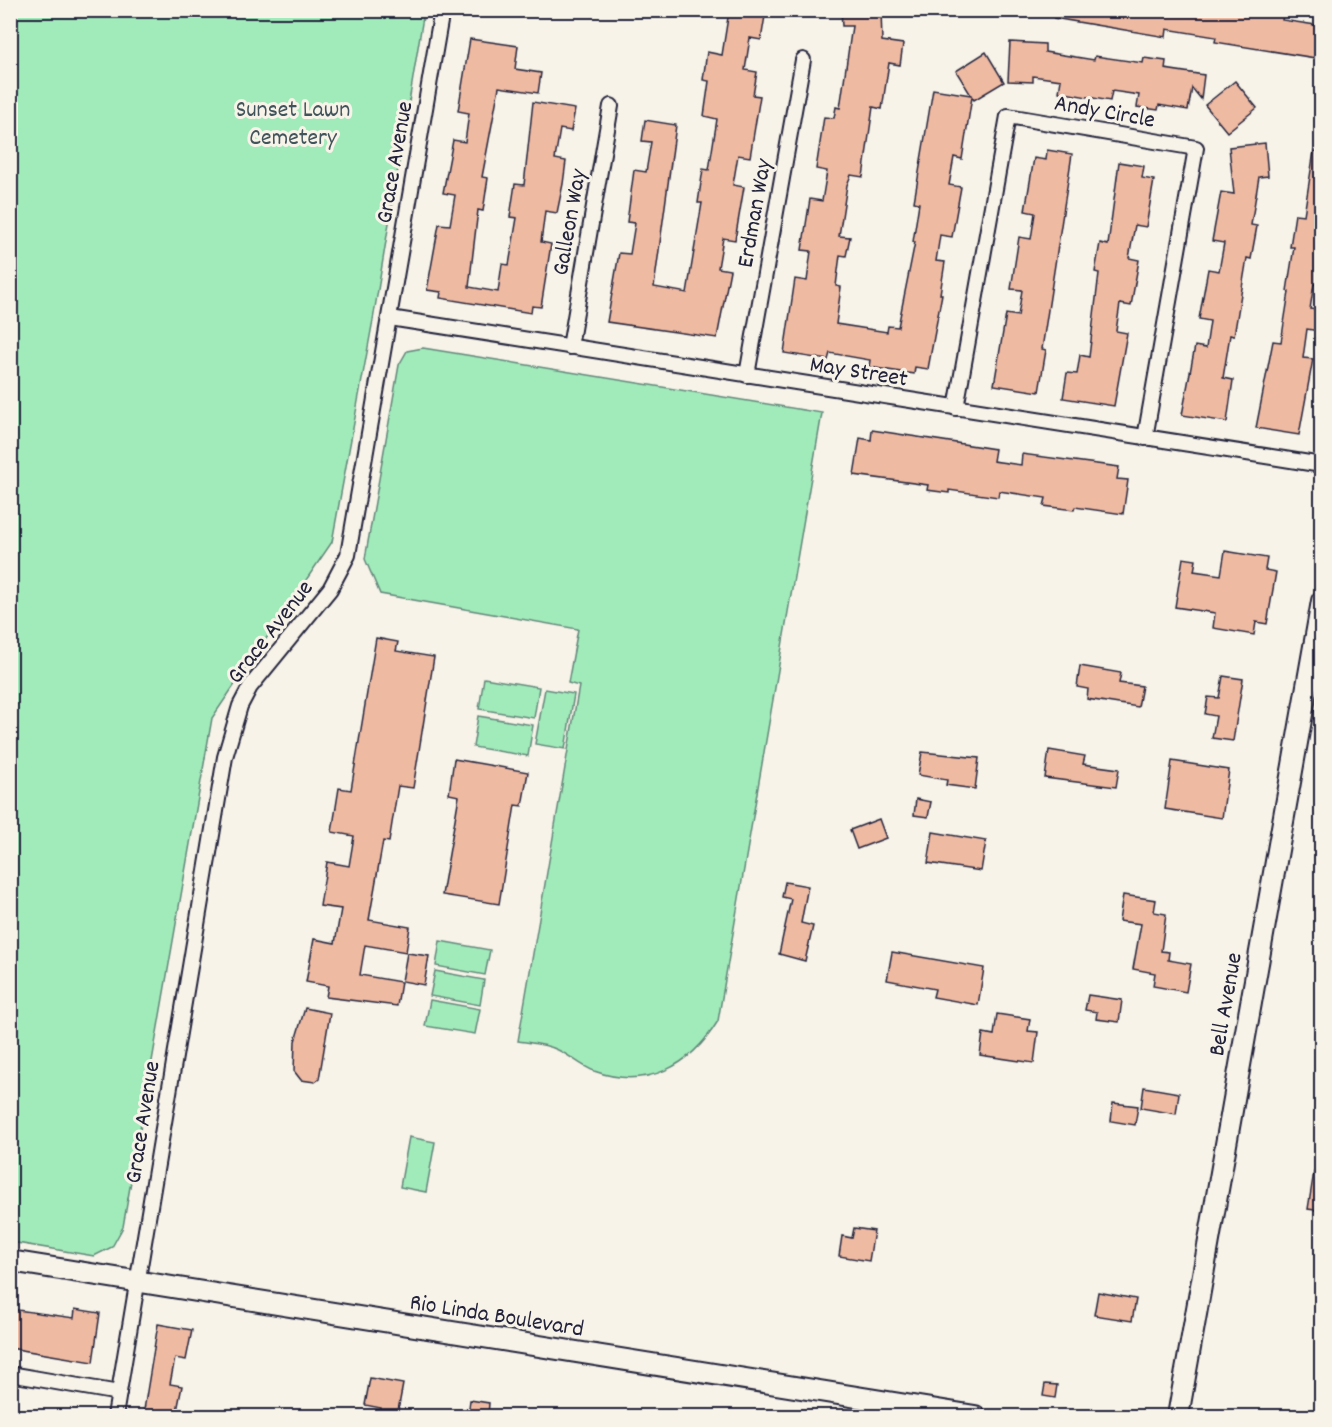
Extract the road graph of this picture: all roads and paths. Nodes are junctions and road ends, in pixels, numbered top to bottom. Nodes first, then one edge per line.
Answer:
1 (442, 10) edge
2 (803, 60) dead end
3 (611, 106) dead end
4 (390, 318) junction
5 (570, 347) junction
6 (747, 375) junction
7 (956, 408) junction
8 (1144, 438) junction
9 (1322, 465) edge
10 (1322, 601) edge
11 (10, 1260) edge
12 (138, 1281) junction
13 (10, 1374) edge
14 (119, 1393) junction
15 (115, 1416) edge
16 (975, 1416) edge
17 (1178, 1416) edge

1 - 4 street, Grace Avenue
2 - 6 street, Erdman Way
3 - 5 street, Galleon Way
4 - 5 street, May Street
4 - 12 street, Grace Avenue
5 - 6 street, May Street
6 - 7 street, May Street
7 - 8 street, May Street
7 - 8 street, Andy Circle
8 - 9 street, May Street
10 - 17 main road, Bell Avenue
11 - 12 main road, Rio Linda Boulevard
12 - 14 street, Grace Avenue
12 - 16 main road, Rio Linda Boulevard
13 - 14 street
14 - 15 street, Grace Avenue

